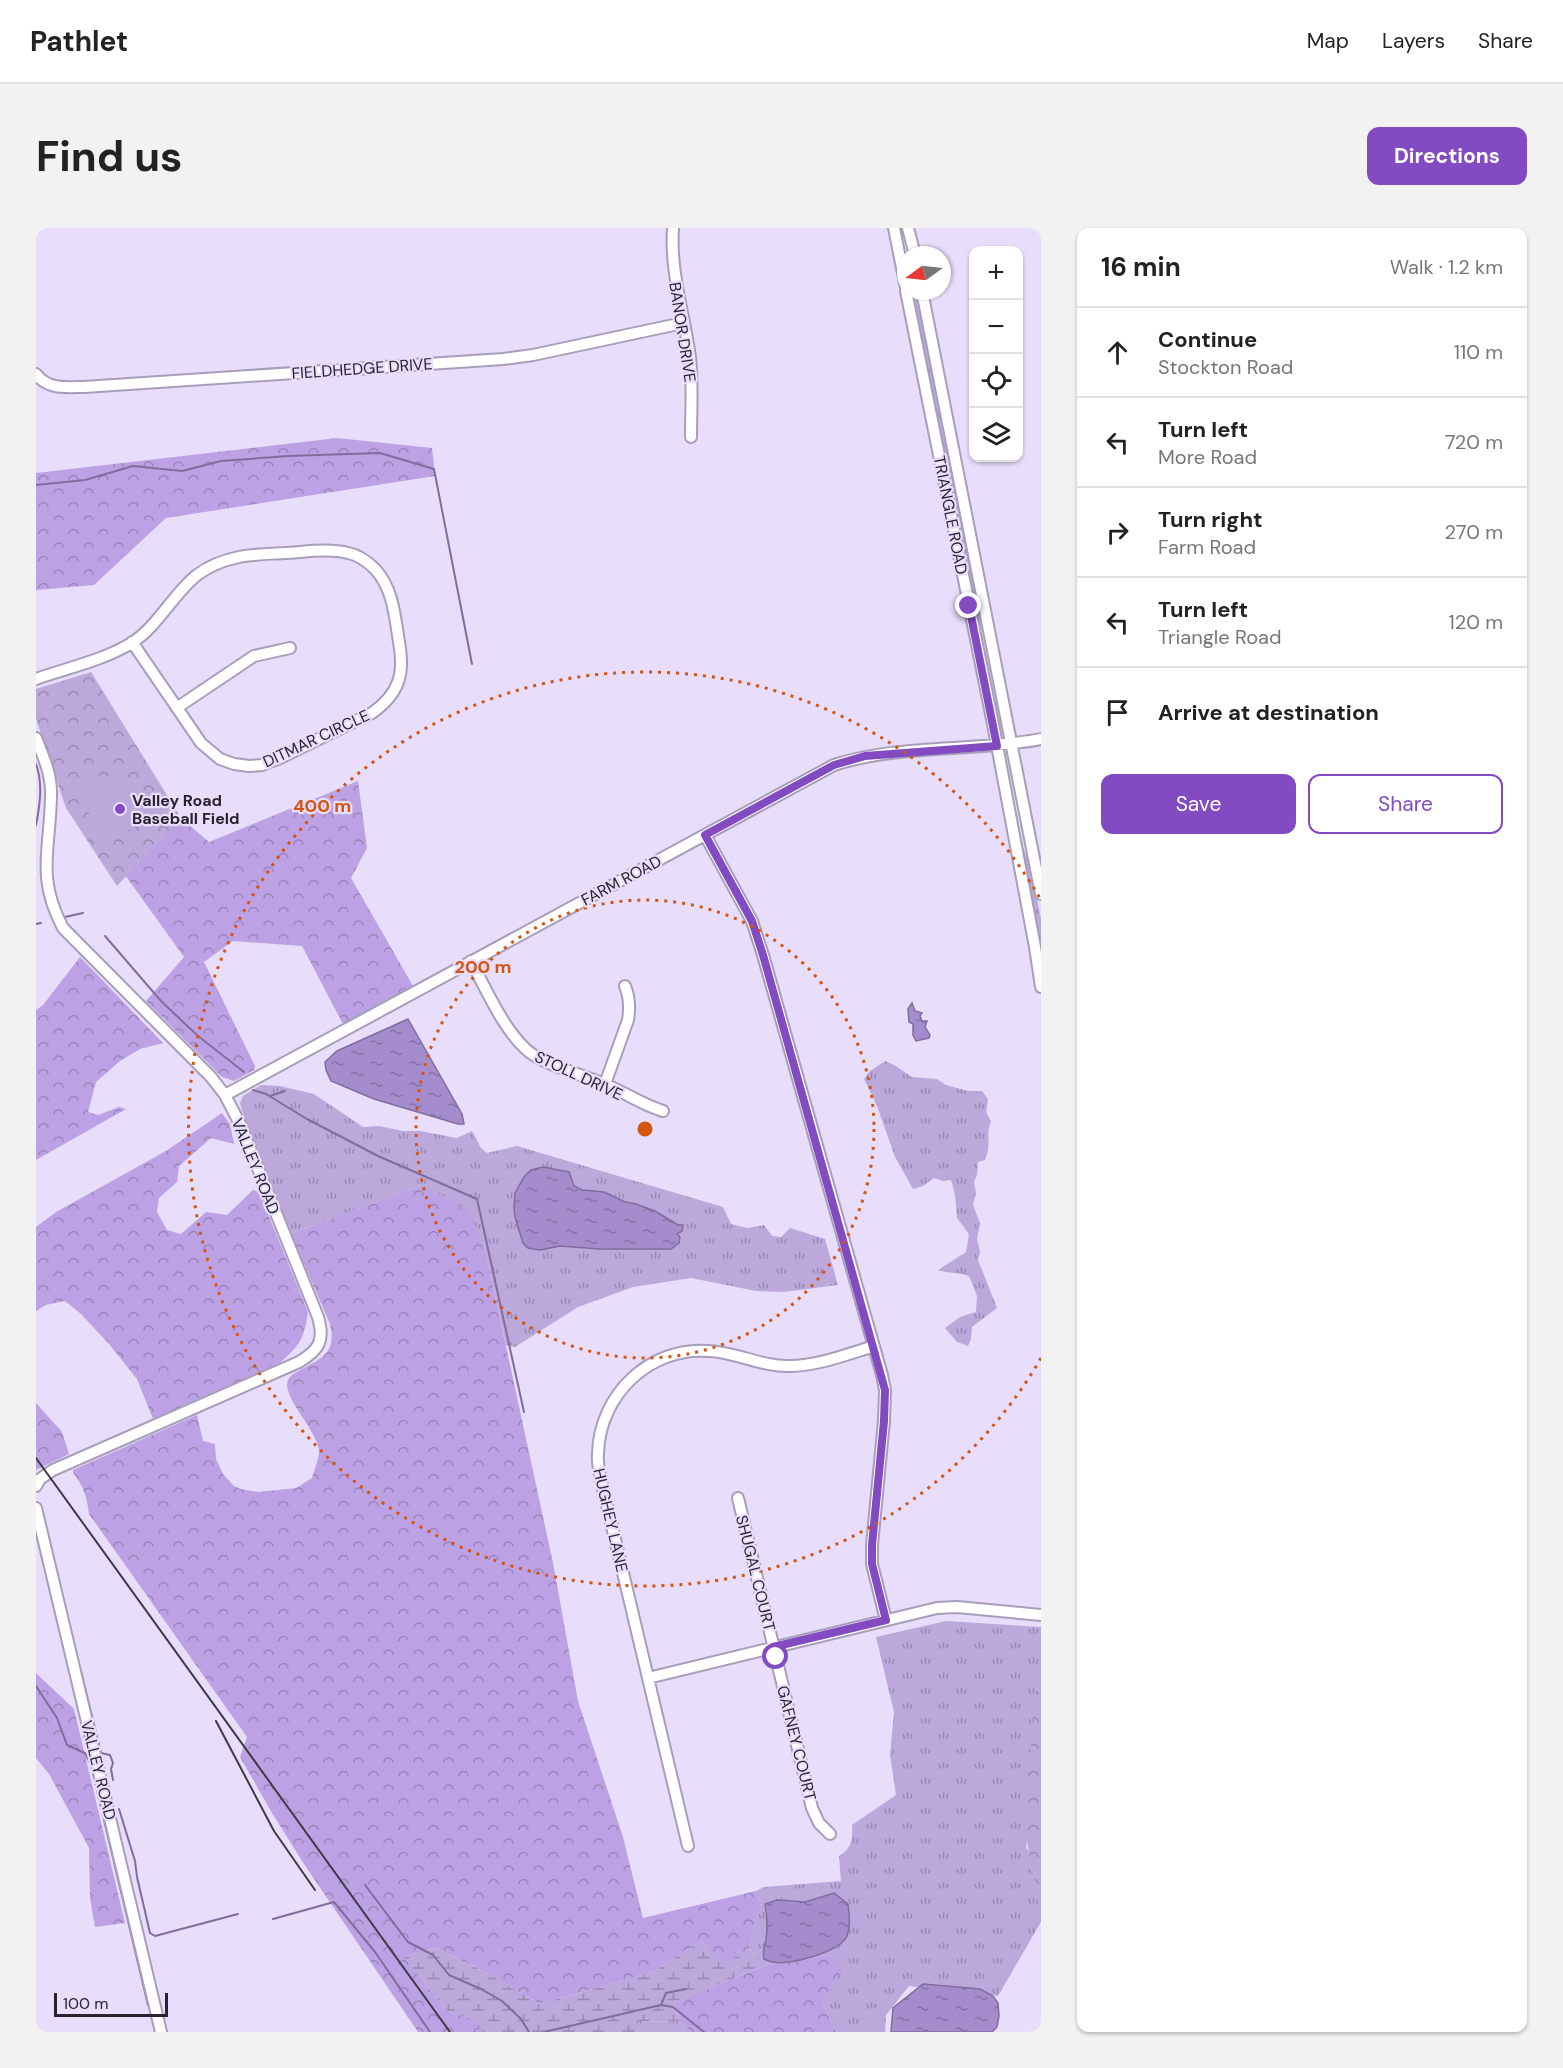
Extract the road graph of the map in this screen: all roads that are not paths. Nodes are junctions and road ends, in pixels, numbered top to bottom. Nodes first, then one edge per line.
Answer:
1 (673, 228) edge
2 (894, 228) edge
3 (908, 228) edge
4 (897, 246) edge
5 (913, 246) edge
6 (908, 300) edge
7 (924, 300) edge
8 (683, 323) junction
9 (38, 377) edge
10 (691, 436) dead end
11 (132, 642) junction
12 (290, 648) dead end
13 (36, 679) edge
14 (178, 707) junction
15 (36, 738) edge
16 (1041, 739) edge
17 (1012, 745) junction
18 (997, 746) junction
19 (705, 835) junction
20 (1041, 894) edge
21 (471, 961) junction
22 (625, 986) dead end
23 (1041, 987) edge
24 (605, 1084) junction
25 (225, 1095) junction
26 (663, 1111) dead end
27 (874, 1346) junction
28 (36, 1485) edge
29 (738, 1498) dead end
30 (36, 1508) edge
31 (1041, 1615) edge
32 (886, 1620) junction
33 (773, 1647) junction
34 (648, 1678) junction
35 (830, 1834) dead end
36 (688, 1846) dead end
37 (161, 2032) edge

1 - 8 street, BANOR DRIVE
2 - 4 street, TRIANGLE ROAD
3 - 5 street
6 - 18 street, TRIANGLE ROAD
7 - 17 street, TRIANGLE ROAD
8 - 9 street, FIELDHEDGE DRIVE
8 - 10 street, BANOR DRIVE
11 - 13 street, DITMAR CIRCLE
11 - 14 street, DITMAR CIRCLE
11 - 14 street, DITMAR CIRCLE
12 - 14 street
15 - 25 street, VALLEY ROAD
16 - 17 street, FARM ROAD
17 - 18 street, FARM ROAD
17 - 20 street, TRIANGLE ROAD
18 - 19 street, FARM ROAD
18 - 23 street, TRIANGLE ROAD
19 - 21 street, FARM ROAD
19 - 27 street
21 - 24 street, STOLL DRIVE
21 - 25 street, FARM ROAD
22 - 24 street
24 - 26 street, STOLL DRIVE
25 - 28 street, VALLEY ROAD
27 - 32 street
27 - 34 street, HUGHEY LANE
29 - 33 street, SHUGAL COURT
30 - 37 street, VALLEY ROAD
31 - 32 street
32 - 33 street
33 - 34 street
33 - 35 street, GAFNEY COURT
34 - 36 street, HUGHEY LANE

